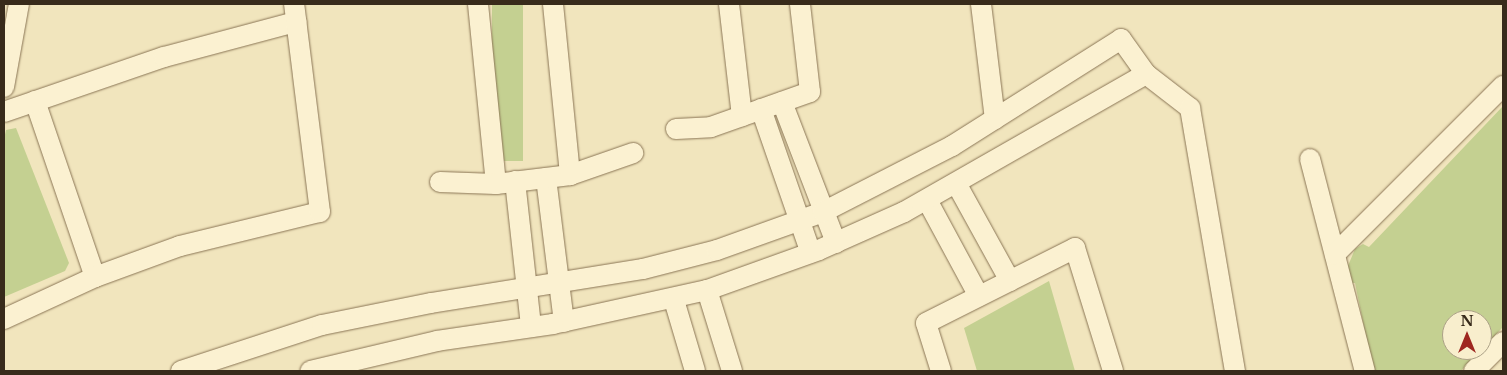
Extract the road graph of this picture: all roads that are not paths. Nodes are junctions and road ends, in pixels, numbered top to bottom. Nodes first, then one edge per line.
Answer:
1 (20, 4) edge
2 (478, 4) edge
3 (553, 4) edge
4 (729, 4) edge
5 (800, 4) edge
6 (981, 4) edge
7 (295, 13) edge
8 (1146, 74) junction
9 (1503, 86) edge
10 (4, 87) edge
11 (35, 102) junction
12 (782, 102) junction
13 (4, 112) edge
14 (751, 112) junction
15 (995, 119) junction
16 (676, 129) dead end
17 (633, 153) dead end
18 (1310, 159) dead end
19 (570, 175) junction
20 (546, 178) junction
21 (440, 182) dead end
22 (506, 182) junction
23 (956, 183) junction
24 (927, 200) junction
25 (823, 212) junction
26 (799, 221) junction
27 (836, 242) junction
28 (811, 253) junction
29 (1335, 254) junction
30 (95, 277) junction
31 (1010, 281) junction
32 (558, 284) junction
33 (526, 289) junction
34 (707, 290) junction
35 (979, 296) junction
36 (674, 300) junction
37 (4, 319) edge
38 (564, 322) junction
39 (531, 327) junction
40 (1503, 342) edge
41 (182, 371) edge
42 (310, 371) edge
43 (695, 371) edge
44 (732, 371) edge
45 (941, 371) edge
46 (1113, 371) edge
47 (1235, 371) edge
48 (1365, 371) edge
49 (1474, 371) edge

1 - 10 street
2 - 22 street
3 - 19 street
4 - 14 street
5 - 12 street
6 - 15 street
7 - 11 street
7 - 30 street
8 - 15 street
8 - 23 street
8 - 47 street
9 - 29 street
11 - 13 street
11 - 30 street
12 - 14 street
12 - 25 street
14 - 16 street
14 - 26 street
15 - 25 street
17 - 19 street
18 - 29 street
19 - 20 street
20 - 22 street
20 - 32 street
21 - 22 street
22 - 33 street
23 - 24 street
23 - 31 street
24 - 27 street
24 - 35 street
25 - 26 street
25 - 27 street
26 - 28 street
26 - 32 street
27 - 28 street
28 - 34 street
29 - 48 street
30 - 37 street
31 - 35 street
31 - 46 street
32 - 33 street
32 - 38 street
33 - 39 street
33 - 41 street
34 - 36 street
34 - 44 street
35 - 45 street
36 - 38 street
36 - 43 street
38 - 39 street
39 - 42 street
40 - 49 street

